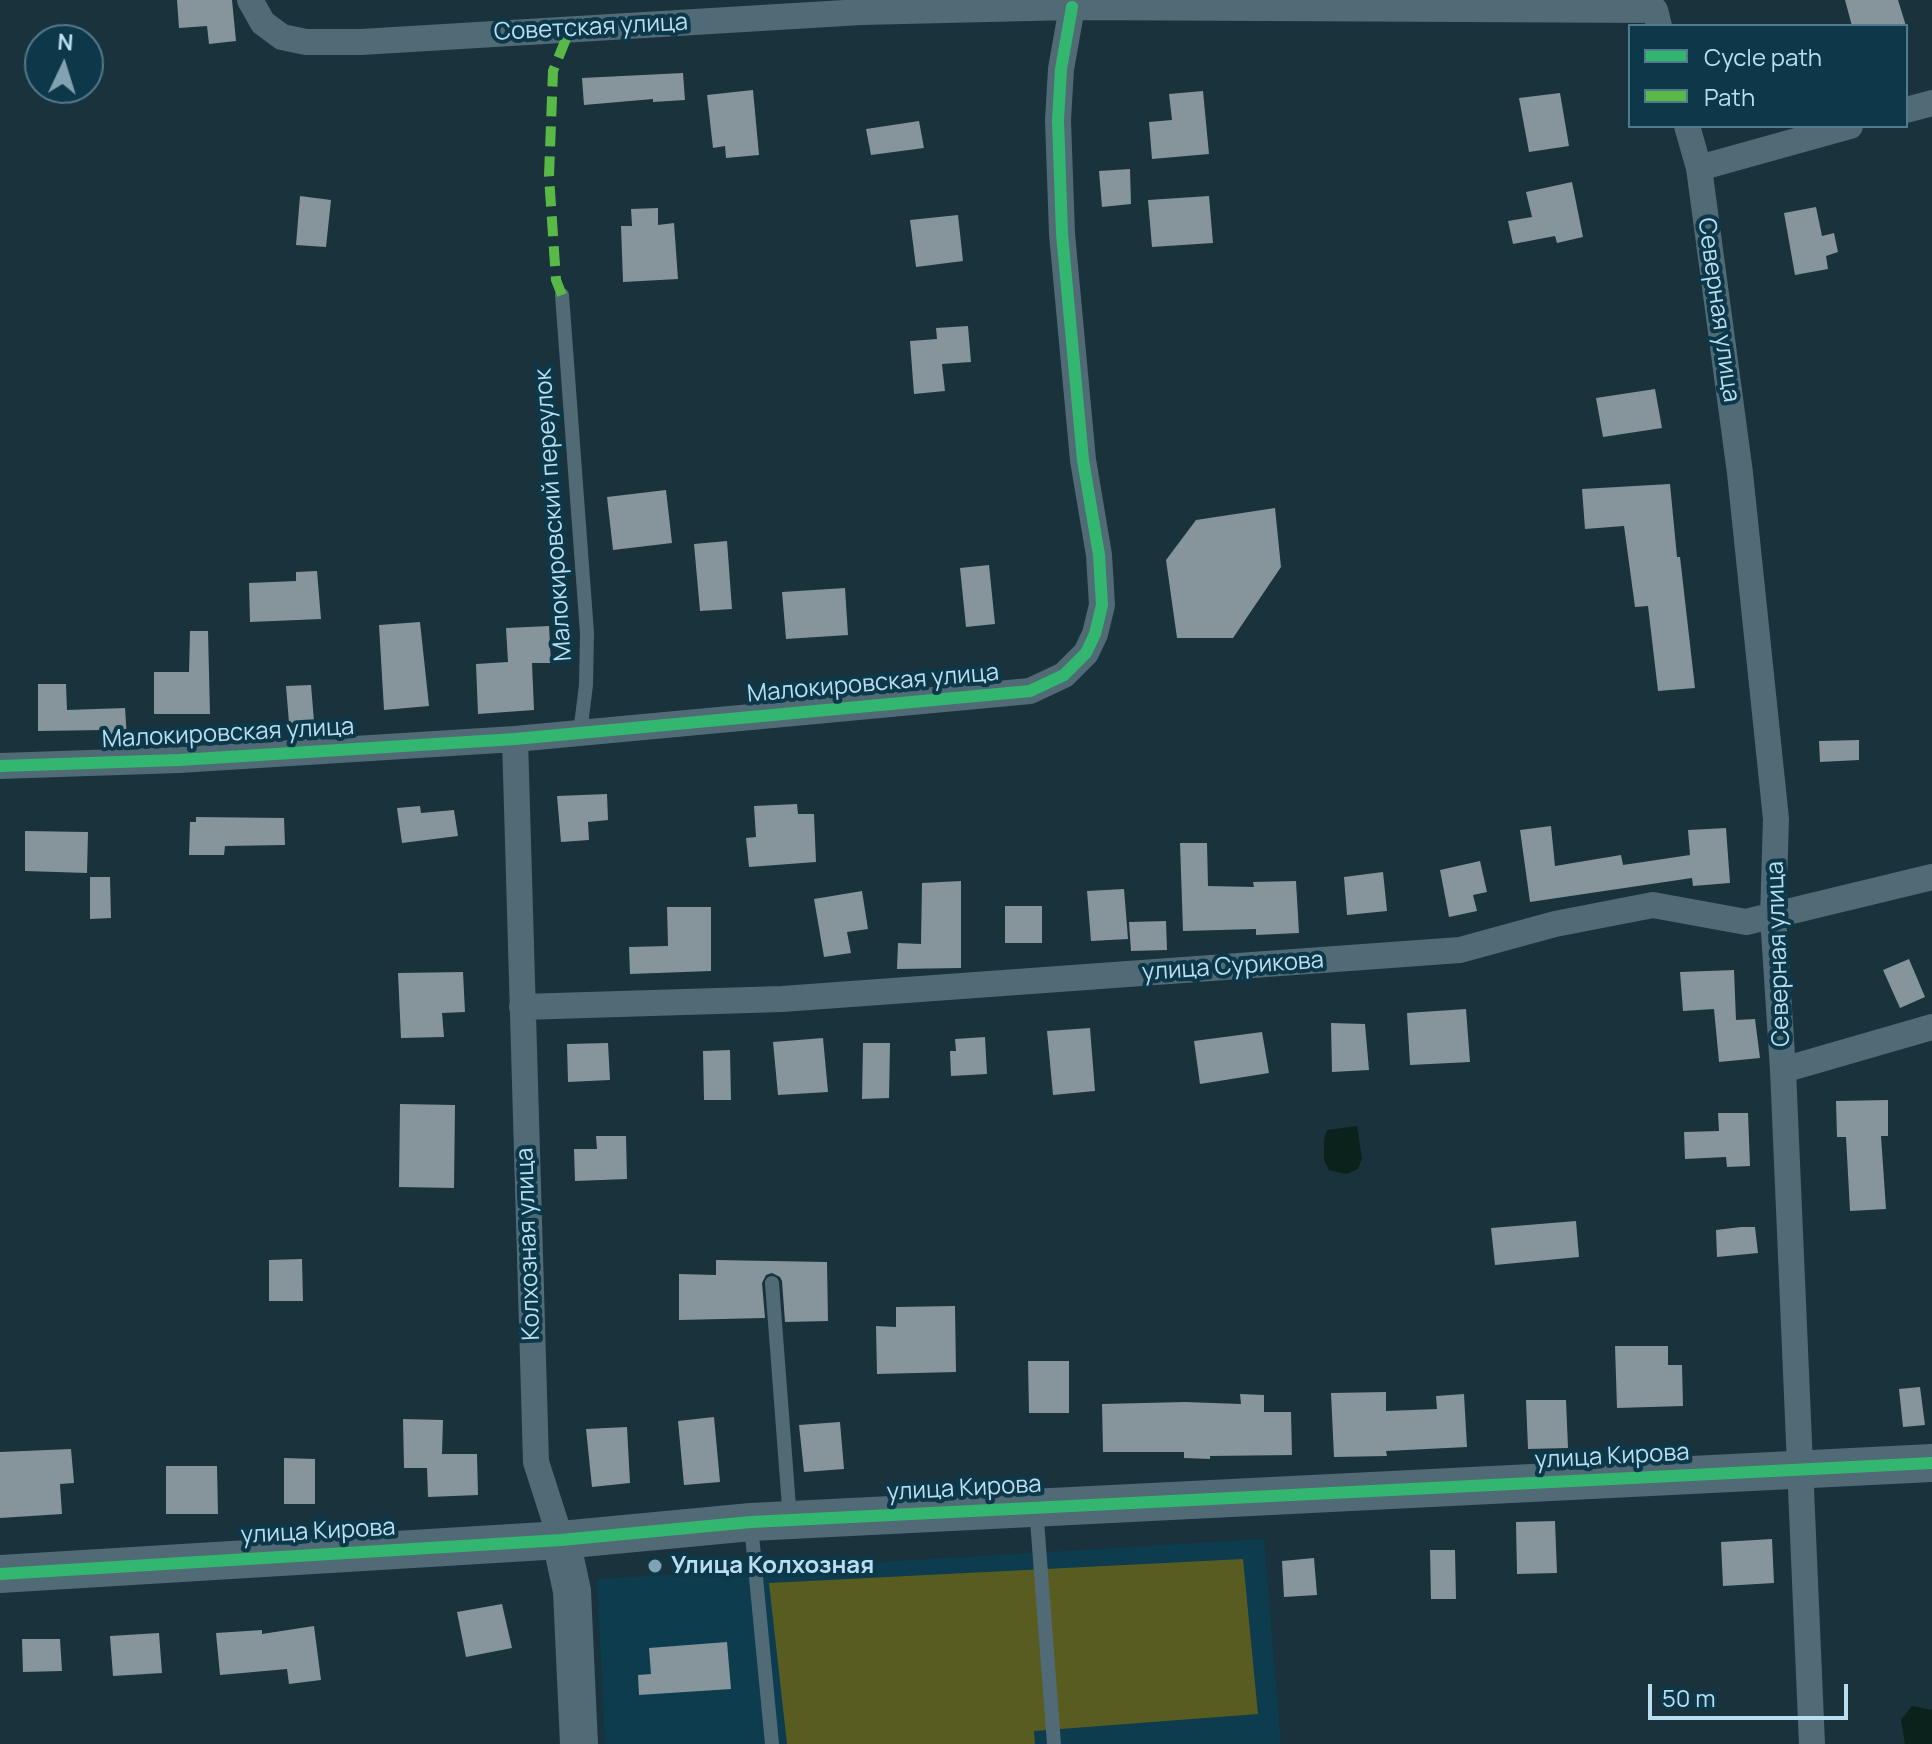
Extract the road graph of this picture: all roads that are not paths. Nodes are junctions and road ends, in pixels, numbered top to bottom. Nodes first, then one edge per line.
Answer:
1 (250, 0) edge
2 (1072, 7) junction
3 (1656, 12) edge
4 (1932, 103) edge
5 (1908, 109) edge
6 (1688, 128) edge
7 (1843, 128) edge
8 (1699, 168) junction
9 (562, 295) dead end
10 (580, 733) junction
11 (515, 739) junction
12 (0, 766) edge
13 (1932, 877) edge
14 (1773, 917) junction
15 (522, 1007) junction
16 (1932, 1027) edge
17 (1783, 1070) junction
18 (772, 1283) dead end
19 (1932, 1463) edge
20 (1799, 1470) junction
21 (1036, 1507) junction
22 (790, 1520) junction
23 (751, 1522) junction
24 (561, 1540) junction
25 (0, 1574) edge
26 (579, 1744) edge
27 (772, 1744) edge
28 (1054, 1744) edge
29 (1812, 1744) edge

1 - 2 street, Советская улица
2 - 3 street, Советская улица
2 - 10 street, Малокировская улица
4 - 5 street
6 - 8 street
7 - 8 street
8 - 14 street, Северная улица
9 - 10 lane, Малокировский переулок
10 - 11 street, Малокировская улица
11 - 12 street, Малокировская улица
11 - 15 street, Колхозная улица
13 - 14 street, улица Сурикова
14 - 15 street, улица Сурикова
14 - 17 street, Северная улица
15 - 24 street, Колхозная улица
16 - 17 street
17 - 20 street, Северная улица
18 - 22 lane
19 - 20 street, улица Кирова
20 - 21 street, улица Кирова
20 - 29 street, Северная улица
21 - 22 street, улица Кирова
21 - 28 lane
22 - 23 street, улица Кирова
23 - 24 street, улица Кирова
23 - 27 lane
24 - 25 street, улица Кирова
24 - 26 street, Колхозная улица

